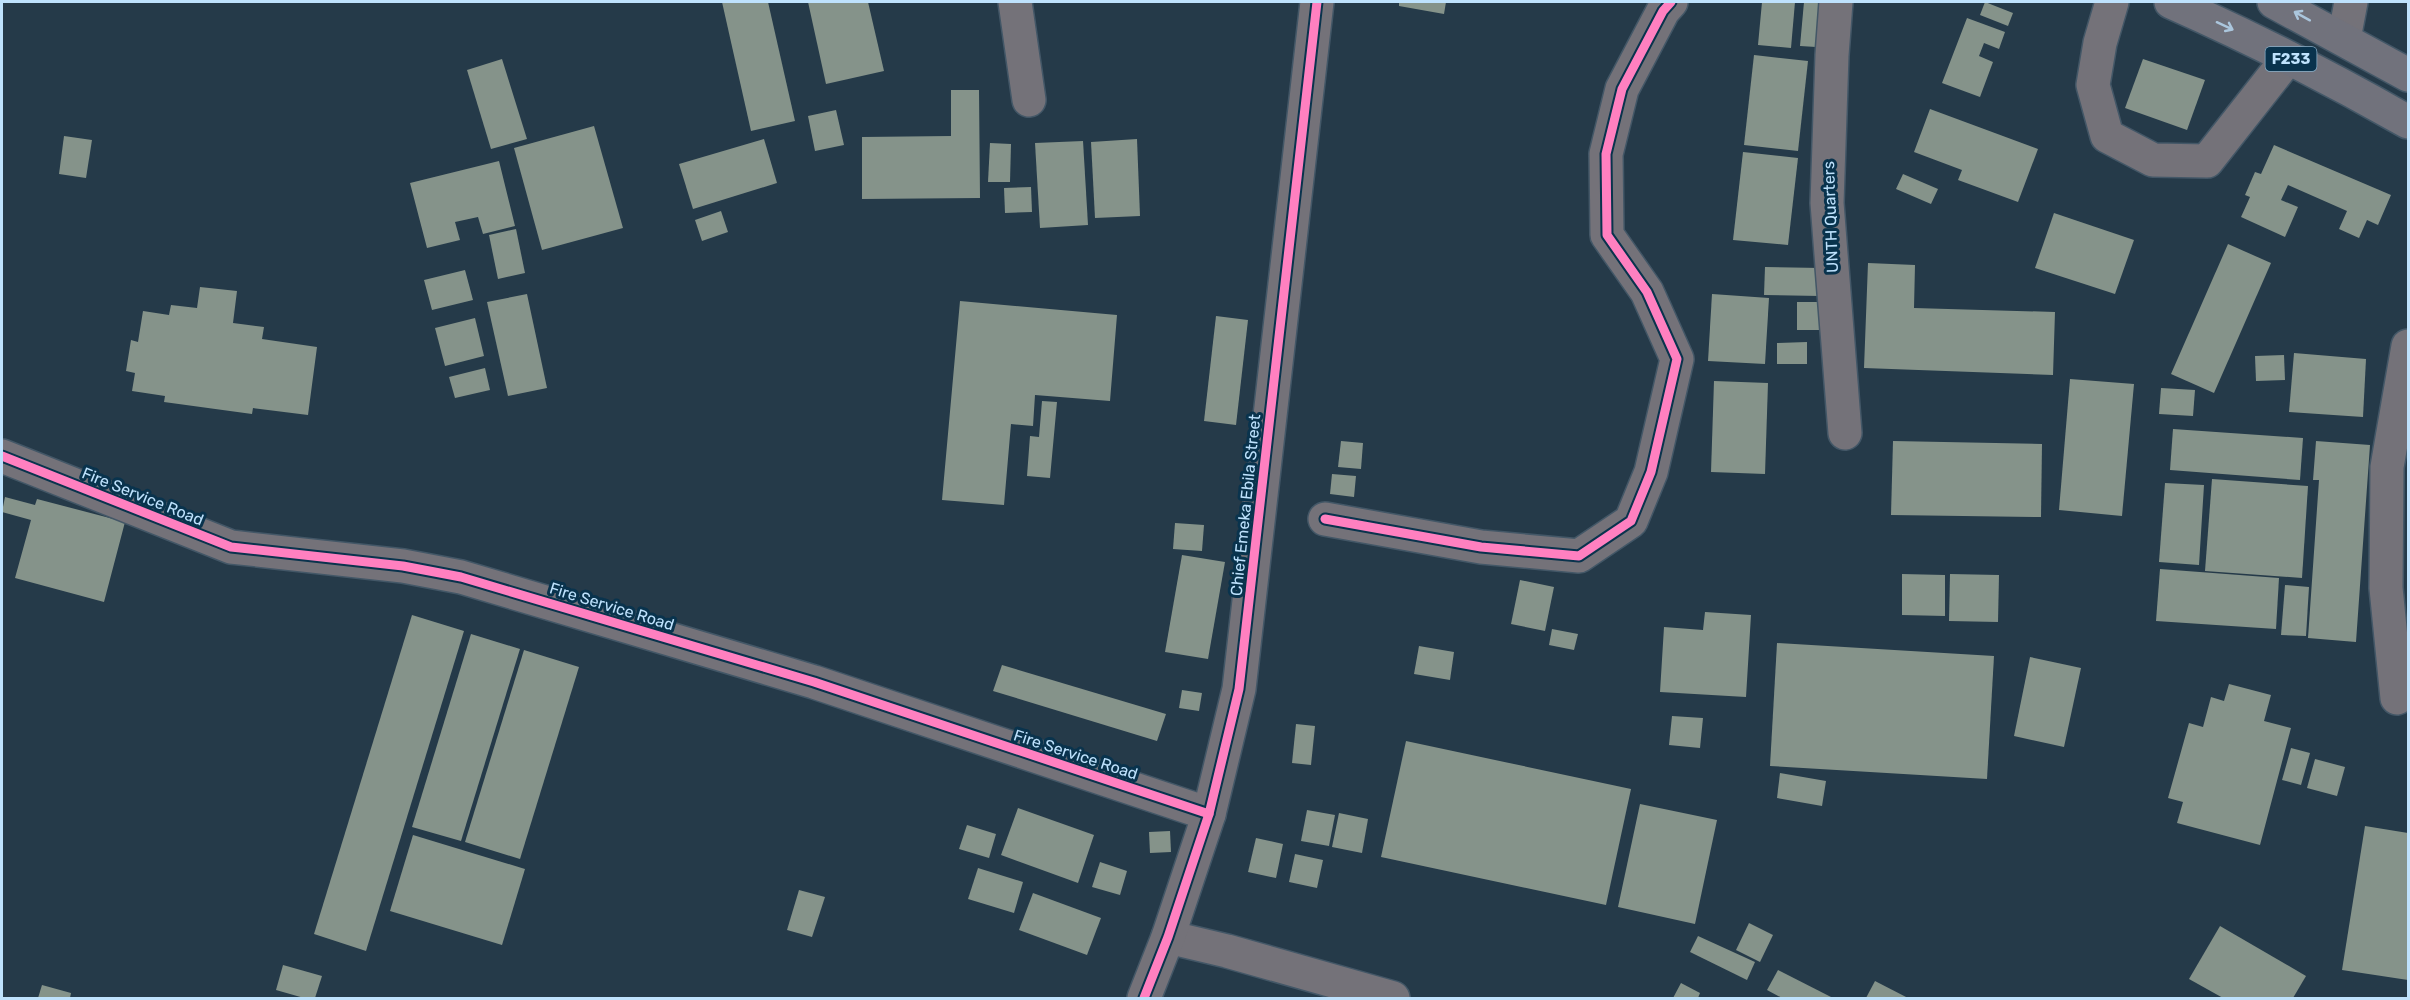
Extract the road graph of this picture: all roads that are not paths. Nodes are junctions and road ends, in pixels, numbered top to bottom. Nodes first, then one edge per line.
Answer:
1 (1016, 2) edge
2 (1317, 2) edge
3 (1671, 2) edge
4 (1836, 2) edge
5 (2112, 2) edge
6 (2171, 2) edge
7 (2274, 2) edge
8 (2352, 2) edge
9 (2344, 39) junction
10 (2288, 58) junction
11 (2409, 75) edge
12 (1029, 100) dead end
13 (2409, 122) edge
14 (2409, 346) edge
15 (1845, 433) dead end
16 (2, 456) edge
17 (1324, 519) dead end
18 (2397, 698) dead end
19 (1209, 814) junction
20 (1168, 937) junction
21 (1144, 999) edge
22 (1393, 999) edge

1 - 12 street
2 - 19 street, Chief Emeka Ebila Street
3 - 17 street
4 - 15 street, UNTH Quarters
5 - 10 street
6 -> 10 main road, F233
9 -> 7 main road, F233
8 - 9 street
9 - 11 main road, F233
10 - 13 main road, F233
14 - 18 street
16 - 19 street, Fire Service Road
19 - 20 street, Chief Emeka Ebila Street
20 - 21 street, Chief Emeka Ebila Street
20 - 22 street

